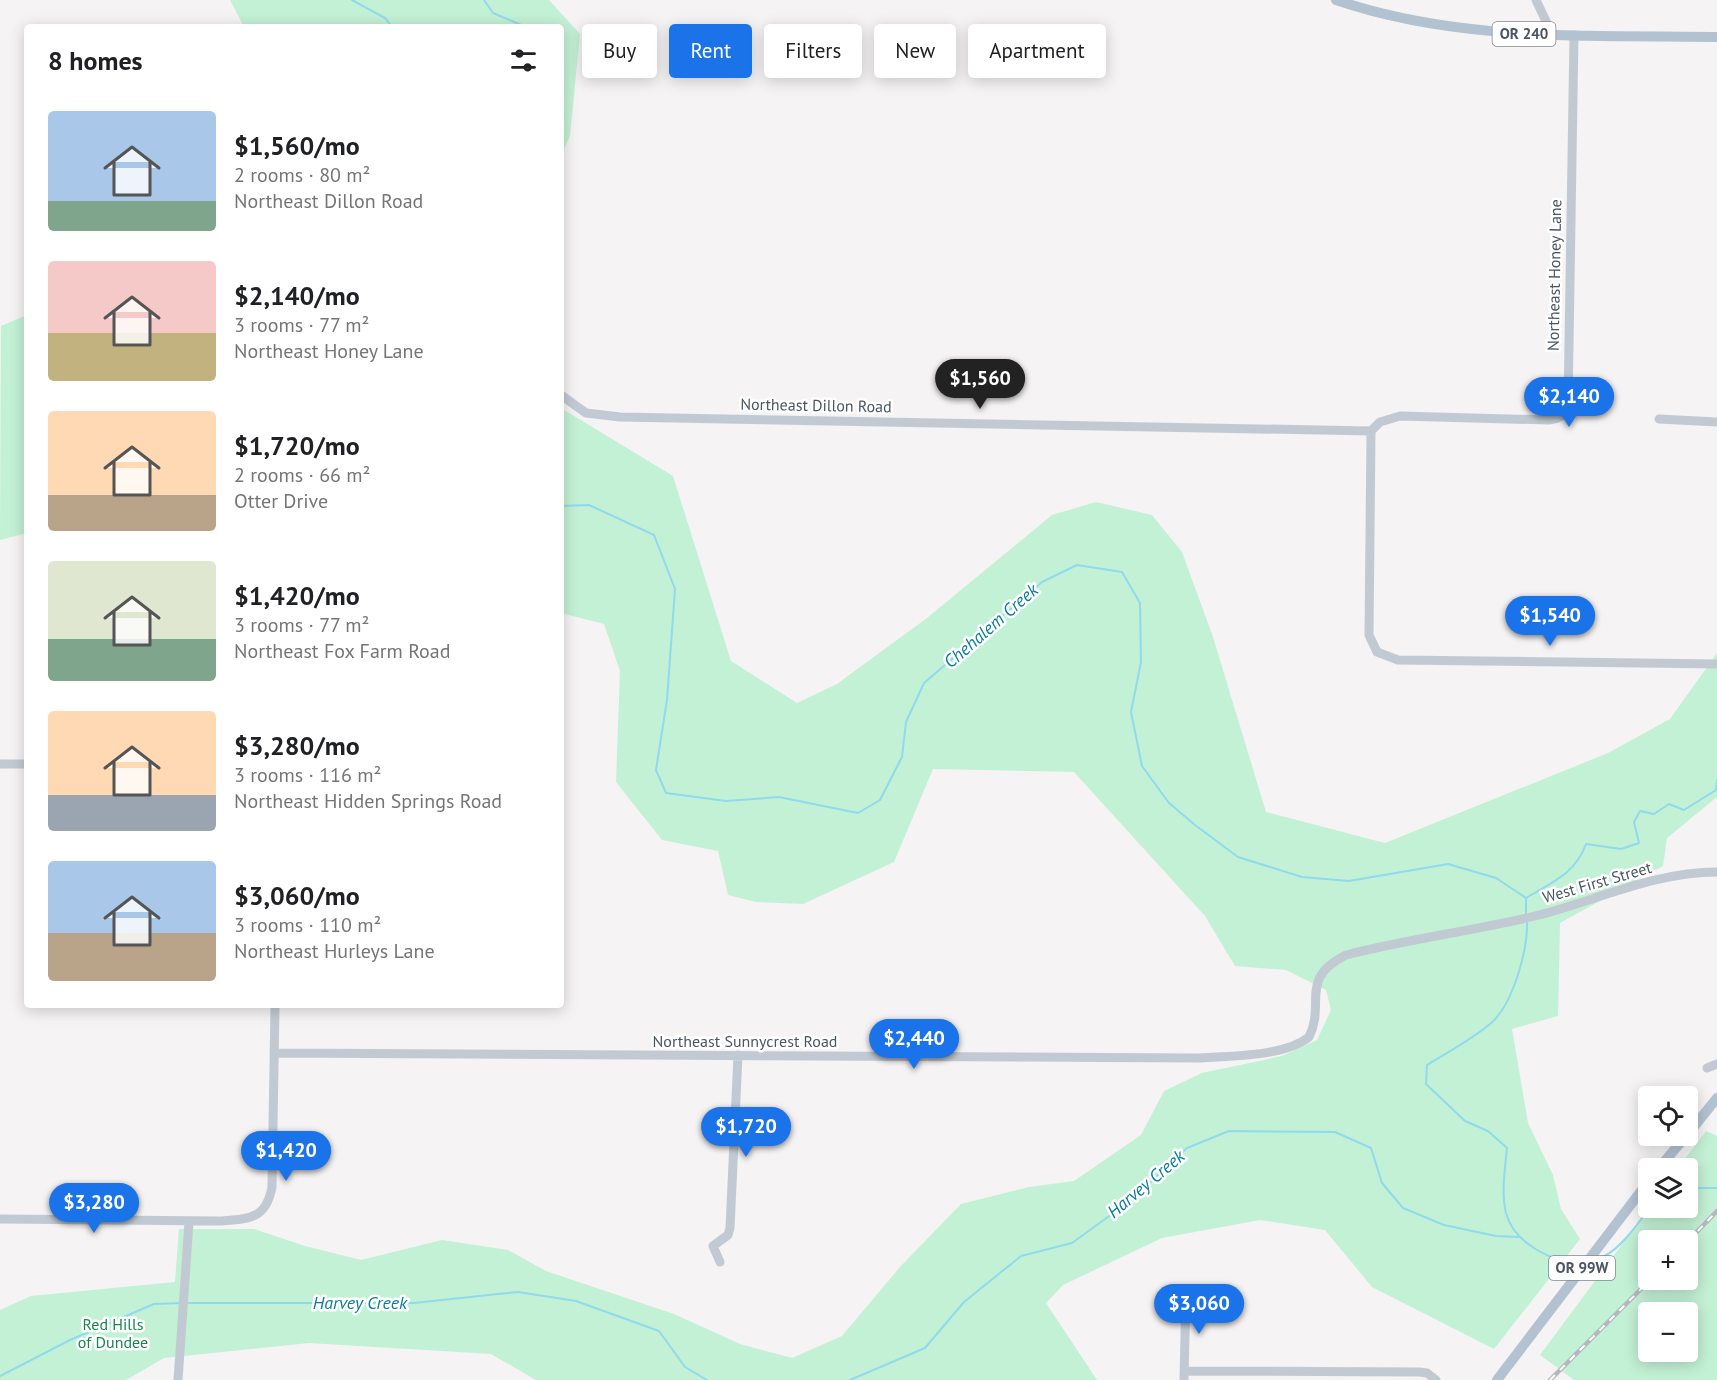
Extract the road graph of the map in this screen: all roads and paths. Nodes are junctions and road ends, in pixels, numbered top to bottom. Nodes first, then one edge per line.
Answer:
1 (1336, 0) edge
2 (1536, 0) edge
3 (1552, 34) junction
4 (1574, 35) junction
5 (1717, 37) edge
6 (564, 397) edge
7 (1659, 419) dead end
8 (1717, 422) edge
9 (1371, 431) junction
10 (1717, 663) edge
11 (0, 764) edge
12 (24, 764) edge
13 (1717, 872) edge
14 (1485, 927) joint
15 (275, 1008) edge
16 (275, 1053) junction
17 (738, 1055) junction
18 (1717, 1064) edge
19 (1707, 1068) dead end
20 (1717, 1098) edge
21 (1698, 1121) edge
22 (1677, 1146) edge
23 (1667, 1158) edge
24 (1638, 1195) edge
25 (0, 1219) edge
26 (189, 1222) junction
27 (720, 1262) dead end
28 (1186, 1291) dead end
29 (1185, 1376) edge
30 (178, 1380) edge
31 (1436, 1380) edge
32 (1497, 1380) edge

1 - 3 main road, OR 240
2 - 3 street
3 - 4 main road, OR 240
4 - 5 main road, OR 240
4 - 9 street, Northeast Honey Lane
6 - 9 street, Northeast Dillon Road
7 - 8 street
9 - 10 street
11 - 12 street
13 - 14 street, West First Street
14 - 17 street, Northeast Sunnycrest Road
15 - 16 street
16 - 17 street, Northeast Sunnycrest Road
16 - 26 street
17 - 27 street
18 - 19 street
20 - 21 main road
22 - 23 main road
24 - 32 main road, OR 99W
25 - 26 street
26 - 30 street
28 - 29 street
29 - 31 street

